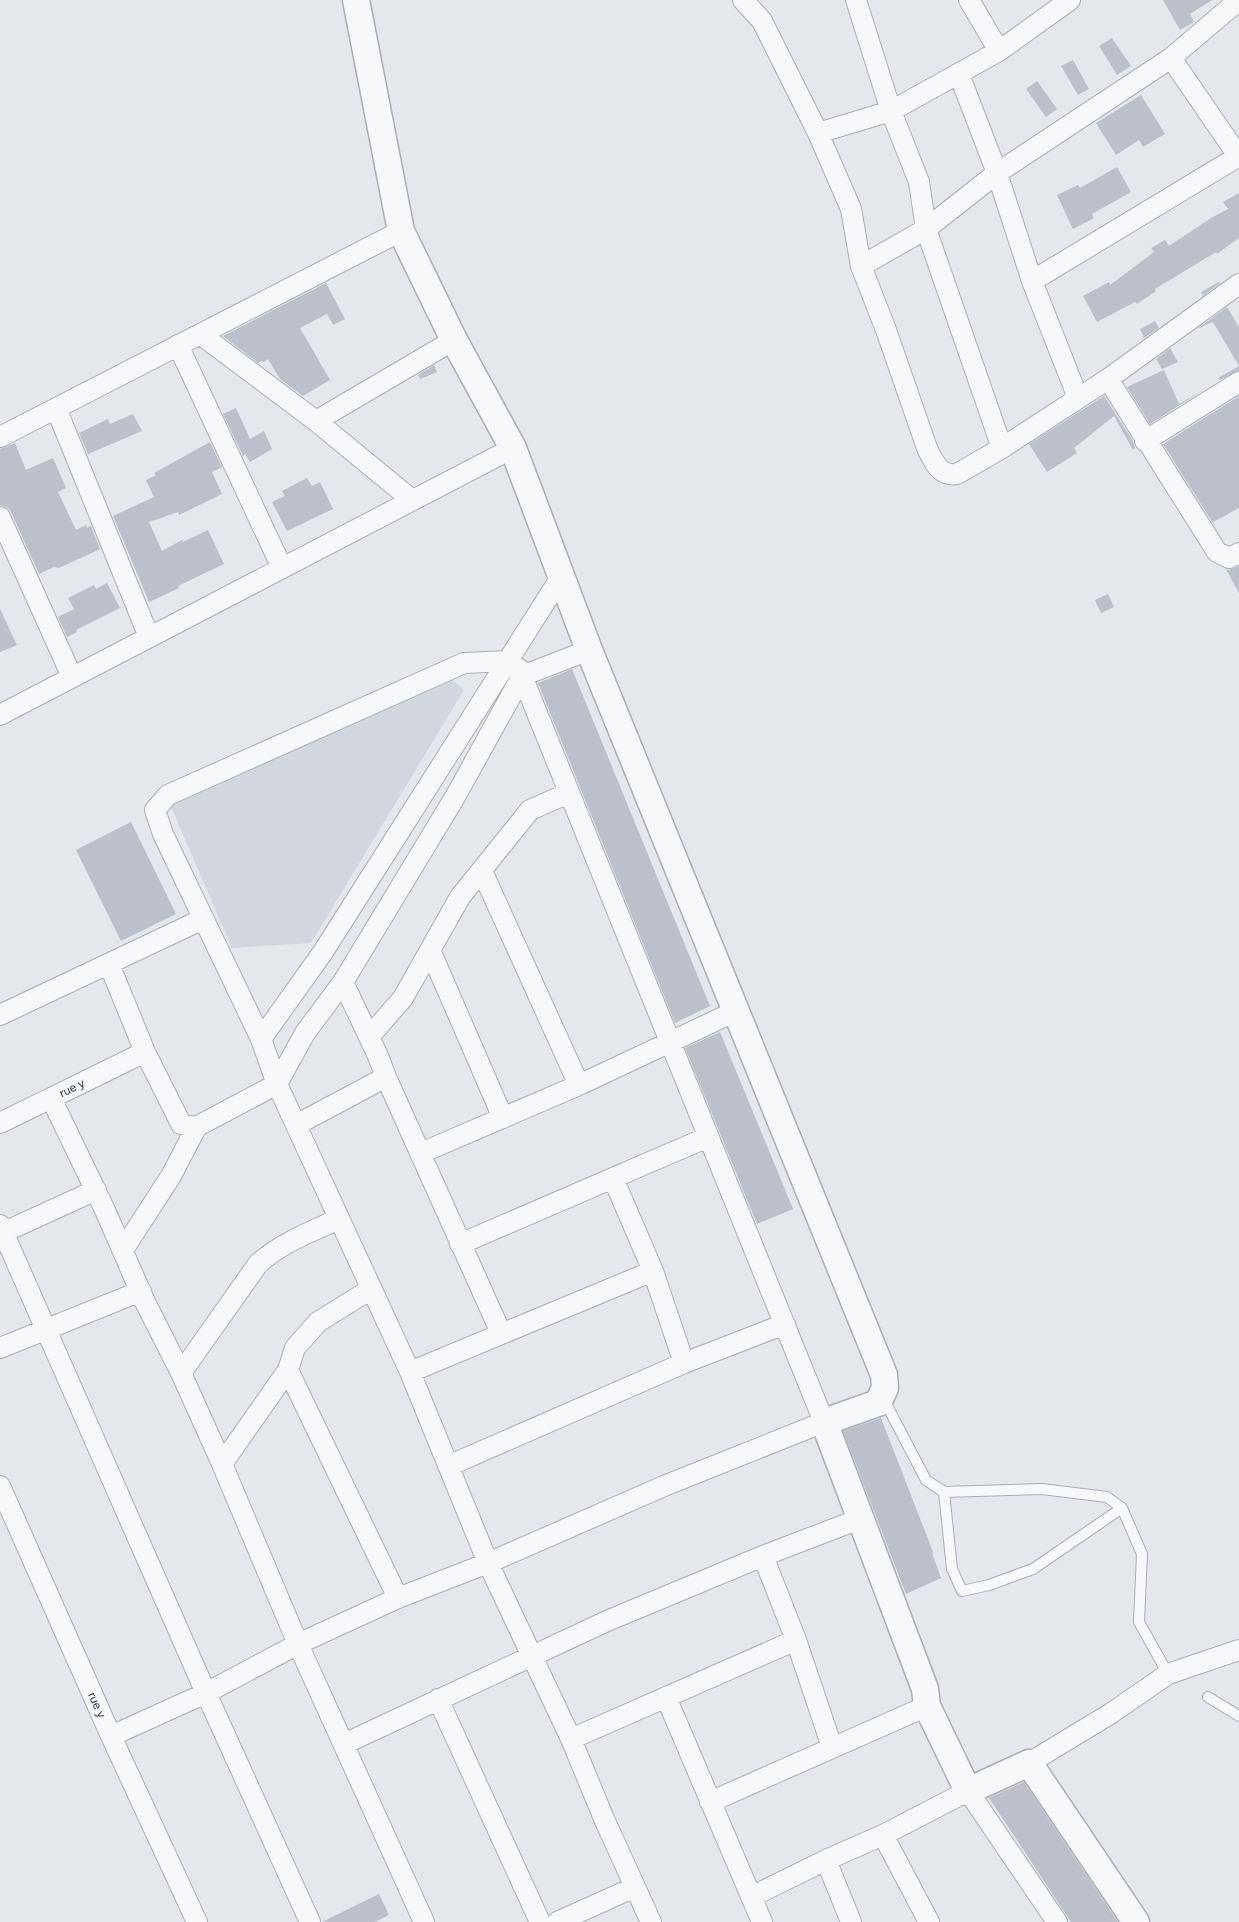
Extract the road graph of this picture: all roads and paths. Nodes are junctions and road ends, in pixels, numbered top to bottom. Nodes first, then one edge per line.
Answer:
1 (356, 0) edge
2 (743, 0) edge
3 (856, 0) edge
4 (969, 0) edge
5 (1070, 0) edge
6 (1239, 0) edge
7 (998, 51) junction
8 (1172, 58) junction
9 (959, 74) junction
10 (891, 111) junction
11 (818, 133) junction
12 (1239, 157) edge
13 (997, 173) junction
14 (926, 229) junction
15 (401, 231) junction
16 (861, 266) junction
17 (1032, 281) junction
18 (1239, 284) edge
19 (200, 334) junction
20 (454, 340) junction
21 (178, 345) junction
22 (1108, 379) junction
23 (1237, 386) edge
24 (1078, 398) junction
25 (56, 408) junction
26 (316, 421) junction
27 (0, 437) edge
28 (1145, 441) junction
29 (513, 448) junction
30 (1002, 448) junction
31 (412, 500) junction
32 (0, 517) edge
33 (1239, 553) edge
34 (282, 568) junction
35 (561, 577) junction
36 (149, 637) junction
37 (589, 650) junction
38 (508, 661) junction
39 (524, 675) junction
40 (72, 677) junction
41 (0, 715) edge
42 (569, 793) junction
43 (482, 870) junction
44 (203, 919) junction
45 (430, 950) junction
46 (109, 964) junction
47 (343, 982) junction
48 (736, 1011) junction
49 (0, 1015) edge
50 (369, 1037) junction
51 (261, 1040) junction
52 (670, 1042) junction
53 (144, 1052) junction
54 (386, 1077) junction
55 (277, 1084) junction
56 (580, 1085) junction
57 (51, 1098) junction
58 (503, 1118) junction
59 (0, 1123) edge
60 (296, 1125) junction
61 (197, 1126) junction
62 (708, 1137) junction
63 (421, 1153) junction
64 (613, 1178) junction
65 (96, 1190) junction
66 (339, 1219) junction
67 (1, 1230) edge
68 (460, 1244) junction
69 (123, 1250) junction
70 (653, 1271) junction
71 (371, 1289) junction
72 (140, 1291) junction
73 (785, 1324) junction
74 (46, 1329) junction
75 (502, 1333) junction
76 (0, 1348) edge
77 (684, 1363) junction
78 (288, 1370) junction
79 (410, 1372) junction
80 (181, 1373) junction
81 (882, 1397) junction
82 (824, 1422) junction
83 (222, 1464) junction
84 (448, 1466) junction
85 (0, 1486) edge
86 (944, 1492) junction
87 (1122, 1508) junction
88 (862, 1518) junction
89 (763, 1556) junction
90 (488, 1563) junction
91 (398, 1598) junction
92 (796, 1640) junction
93 (298, 1644) junction
94 (1239, 1650) edge
95 (533, 1656) junction
96 (1168, 1674) junction
97 (206, 1693) junction
98 (1208, 1697) dead end
99 (666, 1698) junction
100 (438, 1699) junction
101 (927, 1706) junction
102 (1239, 1716) edge
103 (111, 1736) junction
104 (571, 1739) junction
105 (344, 1744) junction
106 (832, 1747) junction
107 (1029, 1763) junction
108 (968, 1791) junction
109 (710, 1802) junction
110 (883, 1835) junction
111 (826, 1860) junction
112 (635, 1887) junction
113 (751, 1897) junction
114 (196, 1922) edge
115 (310, 1922) edge
116 (424, 1922) edge
117 (540, 1922) edge
118 (557, 1922) edge
119 (651, 1922) edge
120 (762, 1922) edge
121 (851, 1922) edge
122 (929, 1922) edge
123 (1057, 1922) edge
124 (1136, 1922) edge

1 - 15 street
2 - 11 street
3 - 10 street
4 - 7 street
5 - 7 street
6 - 8 street
7 - 9 street
8 - 12 street
8 - 13 street
9 - 10 street
9 - 13 street
10 - 11 street
10 - 14 street
11 - 16 street
12 - 17 street
13 - 14 street
13 - 17 street
14 - 16 street
14 - 30 street
15 - 19 street
15 - 20 street
16 - 30 street
17 - 24 street
18 - 22 street
19 - 21 street
19 - 26 street
20 - 26 street
20 - 29 street
21 - 25 street
21 - 34 street
22 - 24 street
22 - 28 street
23 - 28 street
24 - 30 street
25 - 27 street
25 - 36 street
26 - 31 street
28 - 33 street
29 - 31 street
29 - 35 street
31 - 34 street
32 - 40 street
34 - 36 street
35 - 37 street
35 - 38 street
36 - 40 street
37 - 39 street
37 - 48 street
38 - 39 street
38 - 44 street
38 - 51 street
39 - 42 street
39 - 47 street
40 - 41 street
42 - 43 street
42 - 52 street
43 - 45 street
43 - 56 street
44 - 46 street
44 - 51 street
45 - 50 street
45 - 58 street
46 - 49 street
46 - 53 street
47 - 50 street
47 - 55 street
48 - 52 street
48 - 81 street
50 - 54 street
51 - 55 street
52 - 56 street
52 - 62 street
53 - 57 street, rue y
53 - 61 street
54 - 60 street
54 - 63 street
55 - 60 street
55 - 61 street
56 - 58 street
57 - 59 street, rue y
57 - 65 street
58 - 63 street
60 - 66 street
61 - 69 street
62 - 64 street
62 - 73 street
63 - 68 street
64 - 68 street
64 - 70 street
65 - 67 street
65 - 69 street
66 - 71 street
66 - 80 street
67 - 74 street
68 - 75 street
69 - 72 street
70 - 75 street
70 - 77 street
71 - 78 street
71 - 79 street
72 - 74 street
72 - 80 street
73 - 77 street
73 - 82 street
74 - 76 street
74 - 97 street
75 - 79 street
77 - 84 street
78 - 83 street
78 - 91 street
79 - 84 street
80 - 83 street
81 - 82 street
81 - 86 lane
82 - 88 street
82 - 90 street
83 - 93 street
84 - 90 street
85 - 103 street, rue y
86 - 87 lane
86 - 87 lane
87 - 96 lane
88 - 89 street
88 - 101 street
89 - 92 street
89 - 95 street
90 - 91 street
90 - 95 street
91 - 93 street
92 - 99 street
92 - 106 street
93 - 97 street
93 - 105 street
94 - 96 street
95 - 100 street
95 - 104 street
96 - 107 street
97 - 103 street
97 - 115 street
98 - 102 lane
99 - 104 street
99 - 109 street
100 - 105 street
100 - 117 street
101 - 106 street
101 - 108 street
103 - 114 street, rue y
104 - 112 street
105 - 116 street
106 - 109 street
107 - 108 street
107 - 124 street
108 - 110 street
108 - 123 street
109 - 113 street
110 - 111 street
110 - 122 street
111 - 113 street
111 - 121 street
112 - 118 street
112 - 119 street
113 - 120 street

